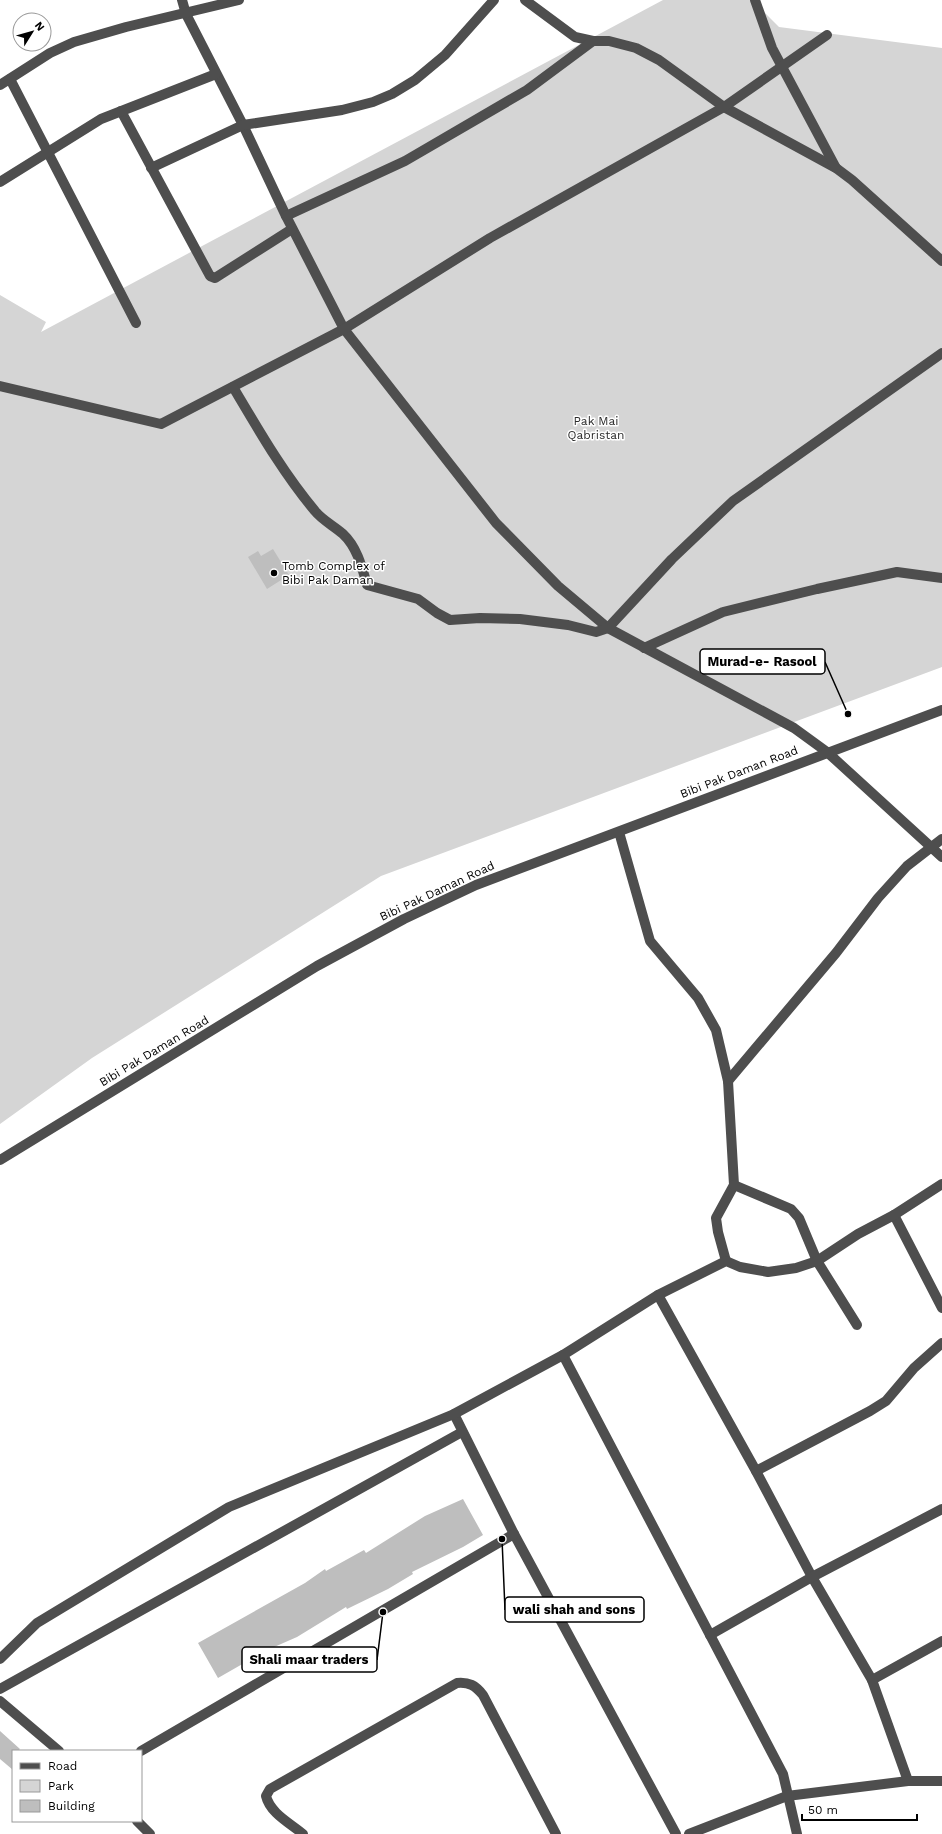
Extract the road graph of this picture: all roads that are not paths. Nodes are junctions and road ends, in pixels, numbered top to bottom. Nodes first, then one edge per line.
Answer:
1 (182, 0) edge
2 (239, 0) edge
3 (494, 0) edge
4 (525, 0) edge
5 (755, 0) edge
6 (186, 14) junction
7 (827, 35) dead end
8 (593, 42) junction
9 (782, 68) junction
10 (216, 74) junction
11 (10, 79) junction
12 (0, 85) edge
13 (724, 107) junction
14 (121, 111) junction
15 (243, 125) junction
16 (48, 153) junction
17 (151, 168) junction
18 (836, 168) junction
19 (0, 182) edge
20 (286, 216) junction
21 (292, 229) junction
22 (942, 261) edge
23 (136, 323) dead end
24 (344, 329) junction
25 (942, 353) edge
26 (0, 386) edge
27 (233, 387) junction
28 (942, 578) edge
29 (608, 628) junction
30 (644, 648) junction
31 (942, 710) edge
32 (827, 752) junction
33 (619, 832) junction
34 (942, 839) edge
35 (931, 846) junction
36 (942, 857) edge
37 (728, 1081) junction
38 (0, 1160) edge
39 (942, 1184) edge
40 (734, 1185) junction
41 (894, 1216) junction
42 (817, 1261) junction
43 (726, 1262) junction
44 (658, 1295) junction
45 (942, 1308) edge
46 (857, 1325) dead end
47 (942, 1343) edge
48 (563, 1355) junction
49 (454, 1414) junction
50 (462, 1432) junction
51 (756, 1471) junction
52 (942, 1510) edge
53 (514, 1534) junction
54 (812, 1577) junction
55 (710, 1635) junction
56 (941, 1645) edge
57 (0, 1659) edge
58 (872, 1680) junction
59 (0, 1689) edge
60 (0, 1701) edge
61 (58, 1750) edge
62 (142, 1750) edge
63 (908, 1781) junction
64 (942, 1781) edge
65 (787, 1796) junction
66 (138, 1822) edge
67 (150, 1834) edge
68 (303, 1834) edge
69 (556, 1834) edge
70 (676, 1834) edge
71 (689, 1834) edge
72 (797, 1834) edge

1 - 6 street
2 - 6 street
3 - 15 street
4 - 8 street
5 - 9 street
6 - 10 street
6 - 11 street
7 - 9 street
8 - 13 street
8 - 20 street
9 - 13 street
9 - 18 street
10 - 14 street
10 - 15 street
11 - 12 street
11 - 16 street
13 - 18 street
13 - 24 street
14 - 16 street
14 - 17 street
15 - 17 street
15 - 20 street
16 - 19 street
16 - 23 street
17 - 21 street
18 - 22 street
20 - 21 street
21 - 24 street
24 - 27 street
24 - 29 street
25 - 29 street
26 - 27 street
27 - 29 street
28 - 30 street
29 - 30 street
30 - 32 street
31 - 32 street, Bibi Pak Daman Road
32 - 33 street, Bibi Pak Daman Road
32 - 35 street
33 - 37 street
33 - 38 street, Bibi Pak Daman Road
34 - 35 street
35 - 36 street
35 - 37 street
37 - 40 street
39 - 41 street
40 - 42 street
40 - 43 street
41 - 42 street
41 - 45 street
42 - 43 street
42 - 46 street
43 - 44 street
44 - 48 street
44 - 51 street
47 - 51 street
48 - 49 street
48 - 55 street
49 - 50 street
49 - 57 street
50 - 53 street
50 - 59 street
51 - 54 street
52 - 54 street
53 - 62 street
53 - 70 street
54 - 55 street
54 - 58 street
55 - 65 street
56 - 58 street
58 - 63 street
60 - 61 street
63 - 64 street
63 - 65 street
65 - 71 street
65 - 72 street
66 - 67 street
68 - 69 street

